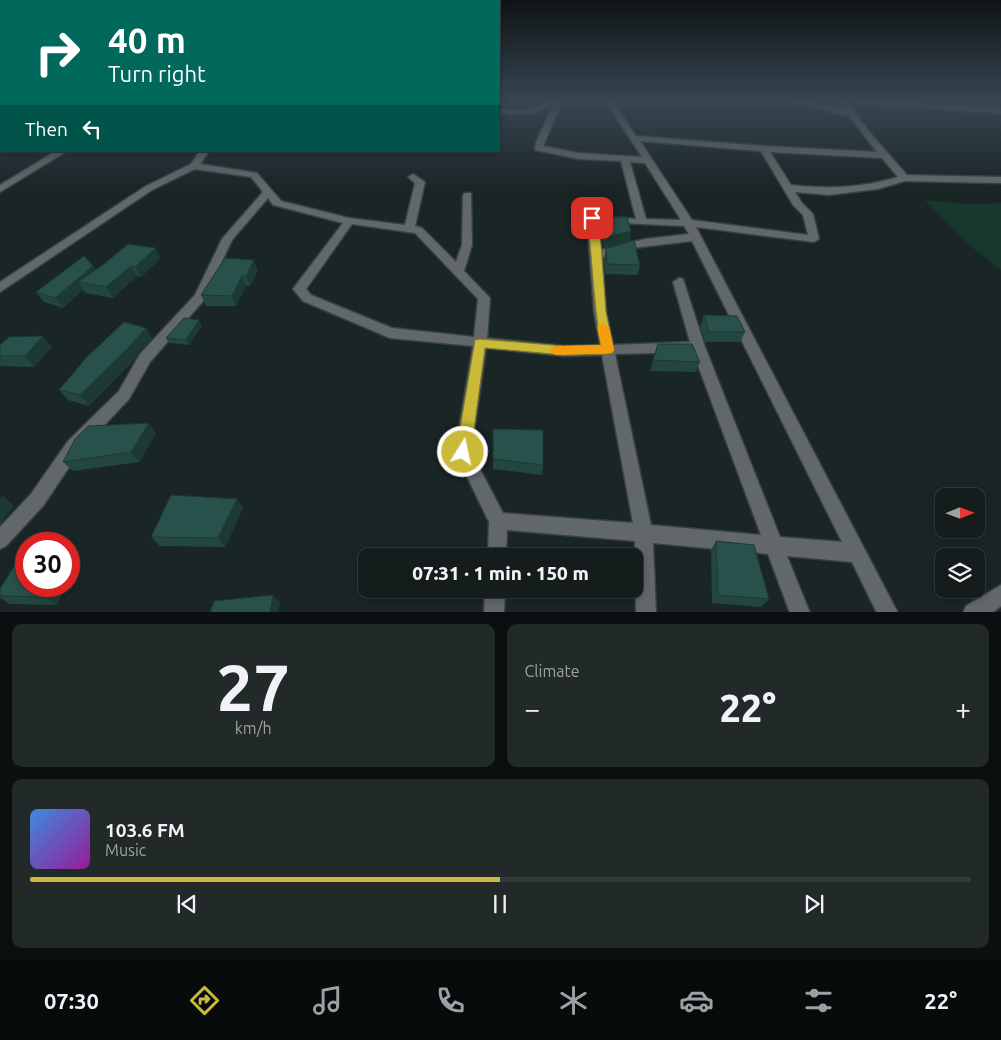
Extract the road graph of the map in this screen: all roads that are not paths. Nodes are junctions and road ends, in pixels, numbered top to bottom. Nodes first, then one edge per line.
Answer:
1 (544, 131) edge
2 (629, 131) edge
3 (864, 131) edge
4 (634, 138) junction
5 (764, 149) junction
6 (61, 152) edge
7 (204, 152) edge
8 (884, 155) junction
9 (625, 160) junction
10 (648, 160) junction
11 (194, 166) junction
12 (413, 177) dead end
13 (904, 178) junction
14 (1001, 180) edge
15 (788, 188) junction
16 (0, 189) edge
17 (268, 192) junction
18 (468, 195) dead end
19 (349, 221) junction
20 (642, 222) junction
21 (688, 223) junction
22 (409, 229) junction
23 (695, 237) junction
24 (596, 256) junction
25 (458, 272) junction
26 (679, 282) dead end
27 (0, 288) edge
28 (480, 343) junction
29 (698, 347) junction
30 (608, 350) junction
31 (498, 521) junction
32 (644, 533) junction
33 (0, 540) edge
34 (774, 544) junction
35 (497, 548) edge
36 (858, 553) junction
37 (1001, 595) edge
38 (495, 598) edge
39 (494, 612) edge
40 (646, 612) edge
41 (800, 612) edge
42 (888, 612) edge
43 (973, 612) edge

1 - 9 street
2 - 4 street
3 - 8 street
4 - 5 street
4 - 10 street
5 - 8 street
5 - 15 street
6 - 16 street
7 - 11 street
8 - 13 street
9 - 10 street
9 - 20 street
10 - 21 street
11 - 17 street
11 - 27 street
12 - 22 street
13 - 14 street
13 - 15 street
15 - 21 street
17 - 19 street
17 - 33 street
18 - 25 street
19 - 22 street
19 - 28 street
20 - 21 street
20 - 24 street
21 - 23 street
22 - 25 street
23 - 24 street
23 - 36 street
24 - 30 street
25 - 28 street
26 - 29 street
28 - 30 street
28 - 31 street
29 - 30 street
29 - 34 street
30 - 32 street
31 - 32 street
31 - 35 street
32 - 34 street
32 - 40 street
34 - 36 street
34 - 41 street
36 - 42 street
37 - 43 street
38 - 39 street

